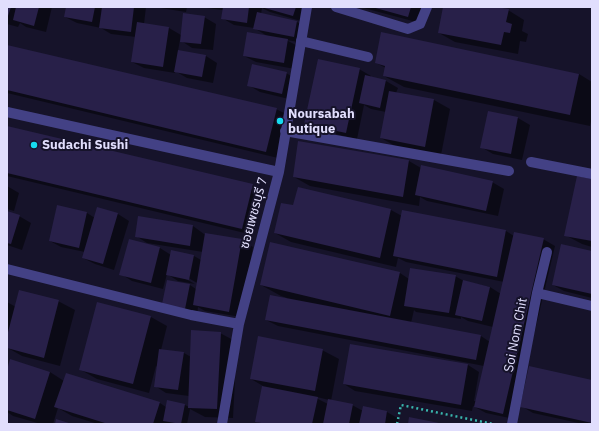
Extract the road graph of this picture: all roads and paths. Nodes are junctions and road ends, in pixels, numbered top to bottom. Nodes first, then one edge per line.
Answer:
1 (308, 7) edge
2 (336, 7) edge
3 (427, 7) edge
4 (301, 41) junction
5 (368, 56) dead end
6 (7, 112) edge
7 (285, 131) junction
8 (531, 162) dead end
9 (508, 171) dead end
10 (278, 172) junction
11 (592, 174) edge
12 (547, 252) dead end
13 (7, 269) edge
14 (537, 293) junction
15 (592, 306) edge
16 (239, 324) junction
17 (222, 424) edge
18 (397, 424) edge
19 (493, 424) edge
20 (512, 424) edge

1 - 4 street, ซอยเพชรบุรี 7
2 - 3 street
4 - 5 street
4 - 7 street, ซอยเพชรบุรี 7
6 - 10 street
7 - 9 street
7 - 10 street, ซอยเพชรบุรี 7
8 - 11 street
10 - 16 street, ซอยเพชรบุรี 7
12 - 14 street, Soi Nom Chit
13 - 16 street
14 - 15 street
14 - 20 street, Soi Nom Chit
16 - 17 street, ซอยเพชรบุรี 7
18 - 19 path

